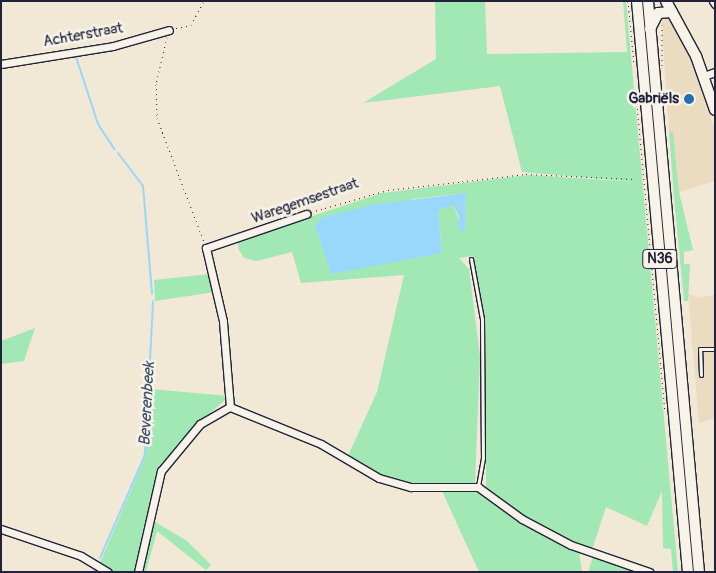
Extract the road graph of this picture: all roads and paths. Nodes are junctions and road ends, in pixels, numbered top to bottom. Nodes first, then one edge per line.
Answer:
1 (204, 1) edge
2 (628, 1) edge
3 (637, 1) edge
4 (648, 1) edge
5 (666, 1) edge
6 (672, 12) junction
7 (650, 29) junction
8 (169, 30) junction
9 (1, 64) edge
10 (634, 71) dead end
11 (715, 72) edge
12 (704, 76) junction
13 (636, 91) dead end
14 (715, 110) edge
15 (634, 179) dead end
16 (306, 214) joint
17 (206, 248) junction
18 (470, 259) dead end
19 (715, 349) edge
20 (700, 375) dead end
21 (230, 407) junction
22 (665, 412) dead end
23 (478, 487) junction
24 (1, 529) edge
25 (108, 572) edge
26 (138, 572) edge
27 (649, 572) edge
28 (688, 572) edge
29 (699, 572) edge

1 - 8 path
2 - 10 path
3 - 28 main road, N36
4 - 7 main road, N36
5 - 6 main road
6 - 7 main road
6 - 12 main road
7 - 29 main road, N36
8 - 9 street, Achterstraat
8 - 17 path
11 - 12 street
12 - 14 main road
13 - 22 path
15 - 16 path, Waregemsestraat
16 - 17 street, Waregemsestraat
17 - 21 street
18 - 23 lane
19 - 20 lane
21 - 23 street
21 - 26 street
23 - 27 street
24 - 25 street

